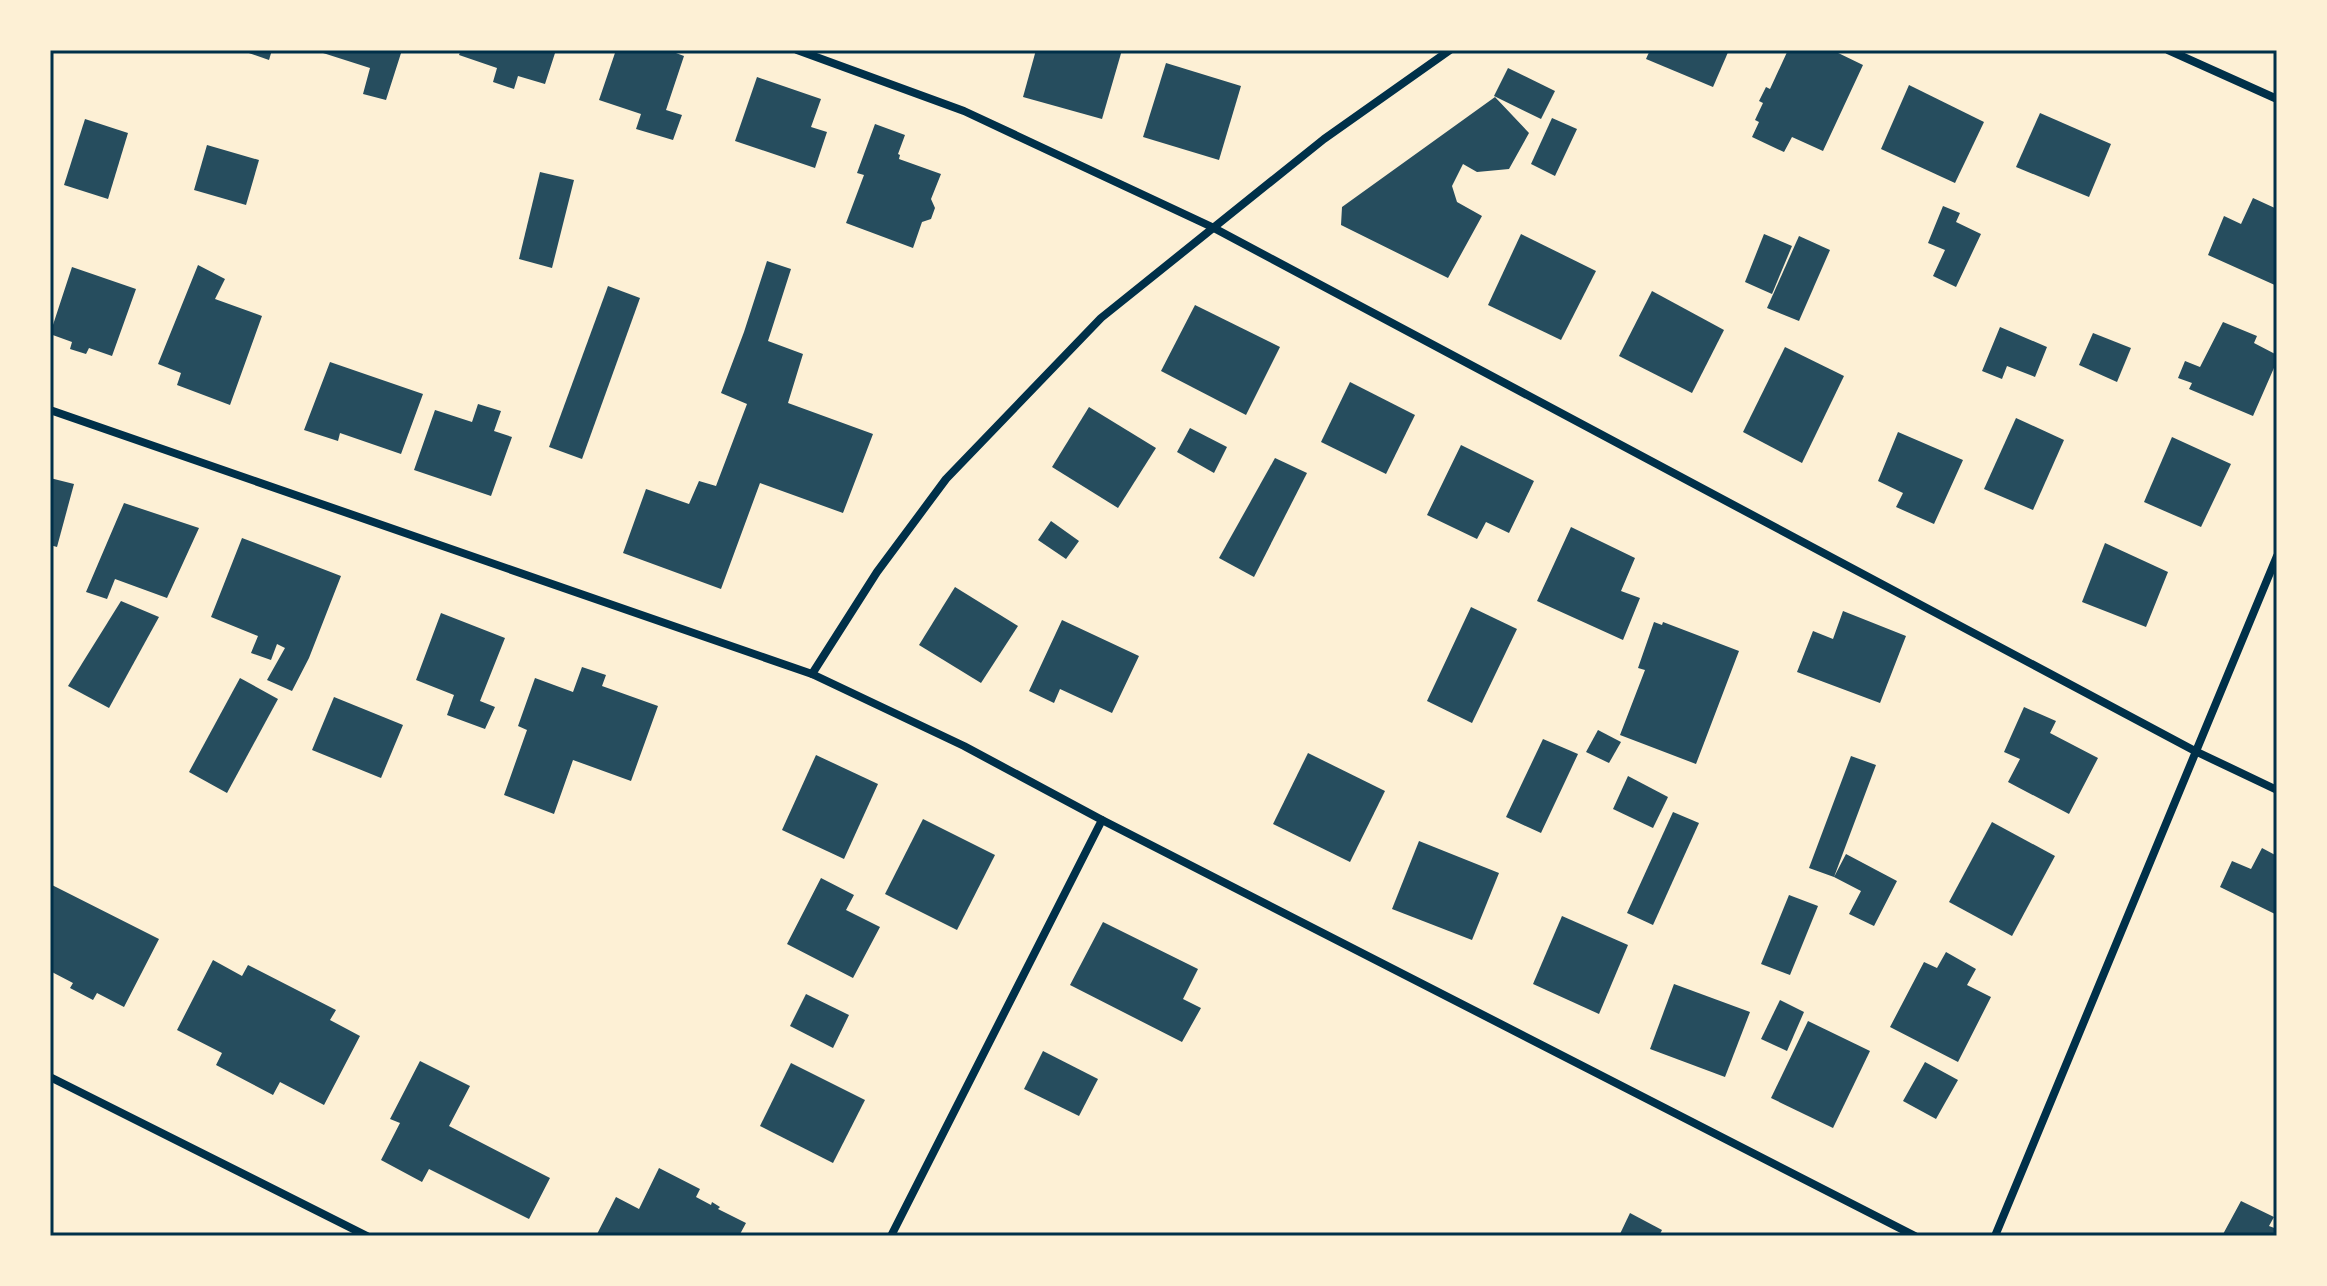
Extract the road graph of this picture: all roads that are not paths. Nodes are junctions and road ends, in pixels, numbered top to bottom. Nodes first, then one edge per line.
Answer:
1 (797, 50) edge
2 (1450, 50) edge
3 (2168, 50) edge
4 (2277, 99) edge
5 (1212, 227) junction
6 (50, 410) edge
7 (2277, 556) edge
8 (812, 674) junction
9 (2195, 751) junction
10 (2277, 790) edge
11 (1102, 820) junction
12 (50, 1077) edge
13 (367, 1236) edge
14 (891, 1236) edge
15 (1915, 1236) edge
16 (1995, 1236) edge

1 - 5 street
2 - 5 street
3 - 4 street
5 - 8 street
5 - 9 street
6 - 8 street
7 - 9 street
8 - 11 street
9 - 10 street
9 - 16 street
11 - 14 street
11 - 15 street
12 - 13 street

